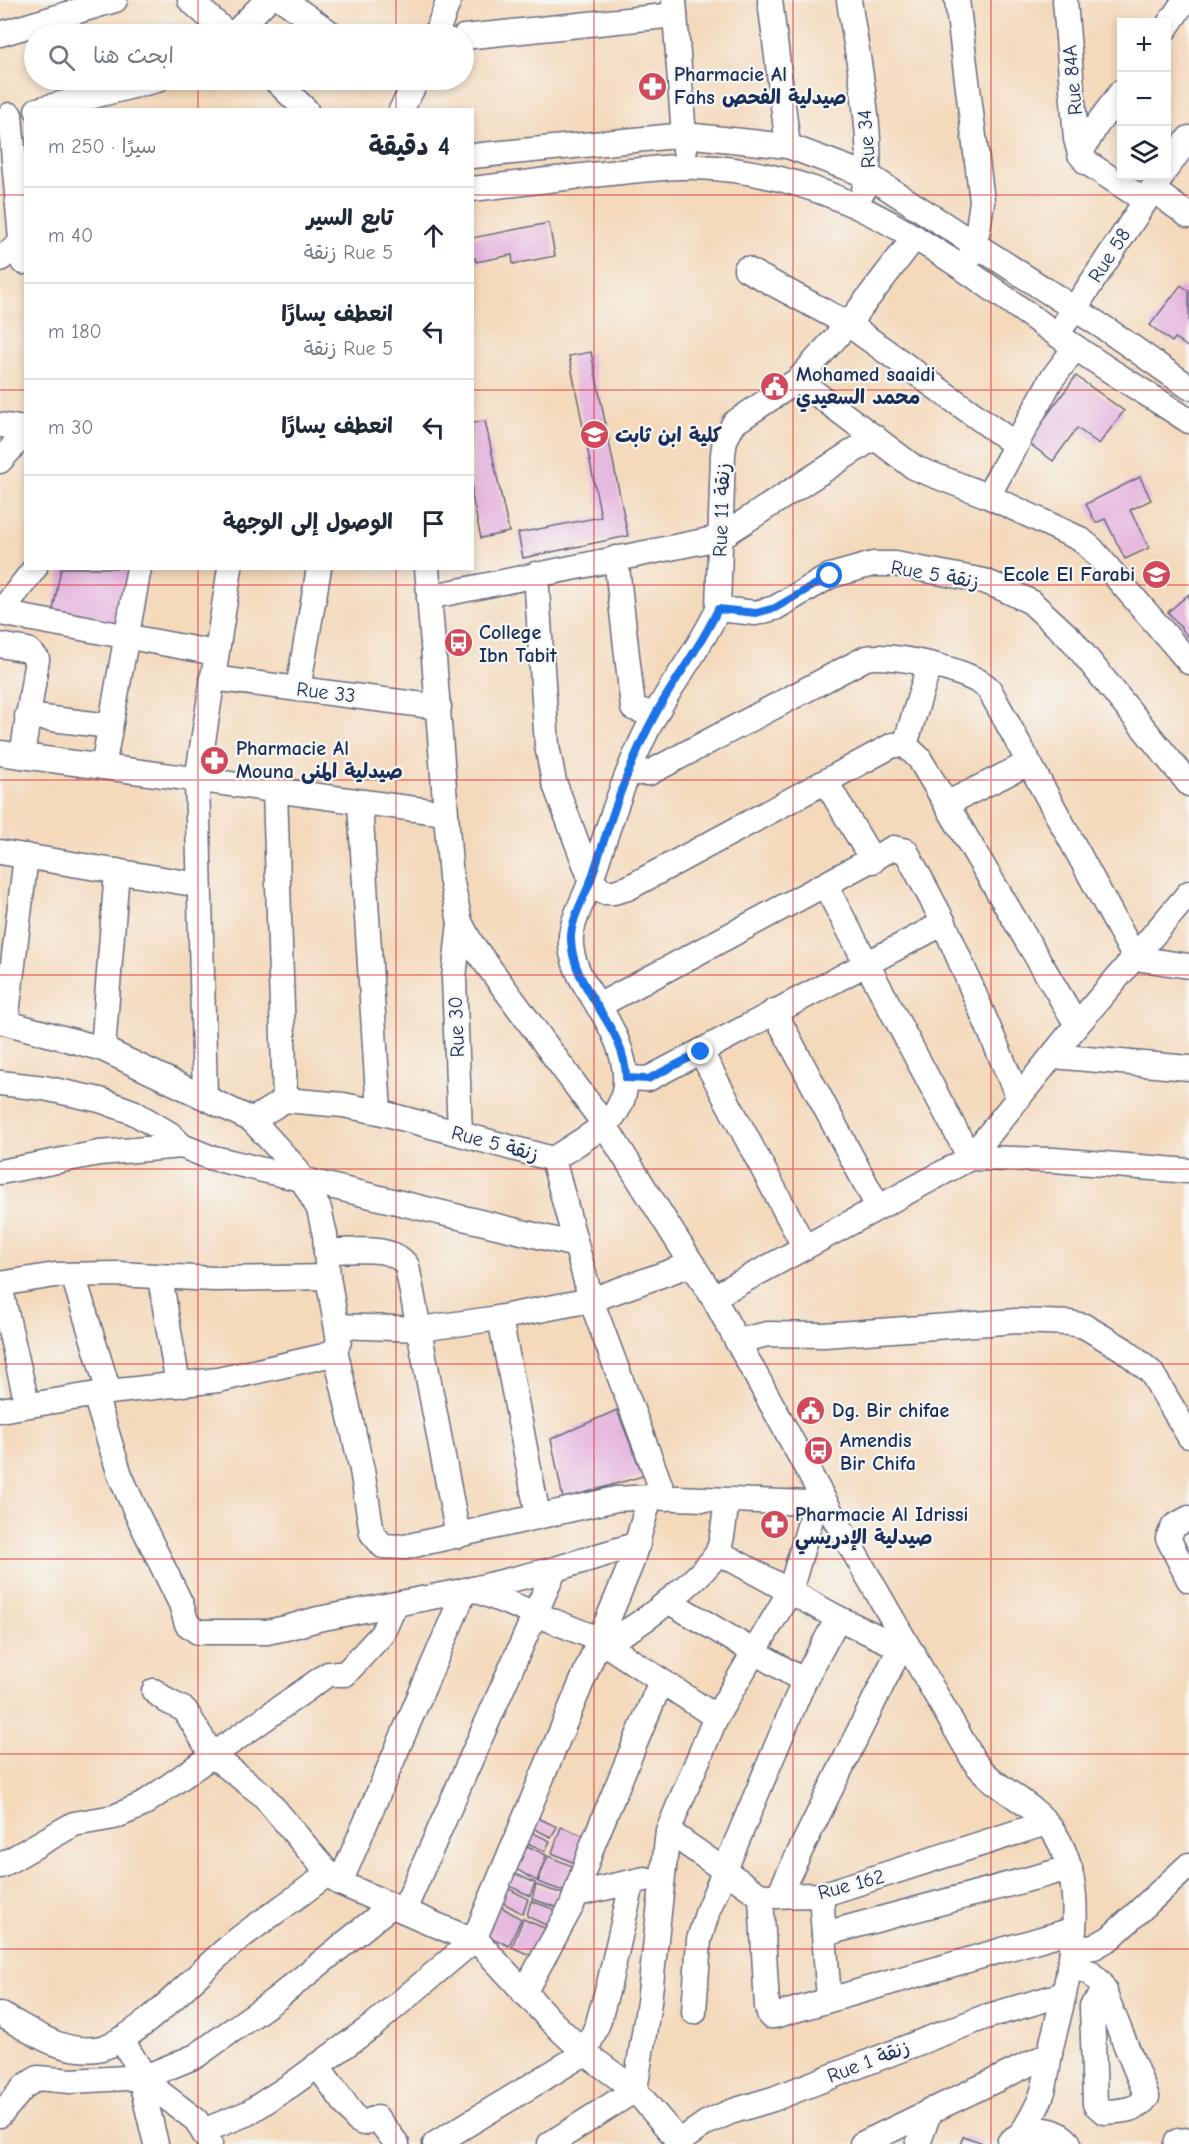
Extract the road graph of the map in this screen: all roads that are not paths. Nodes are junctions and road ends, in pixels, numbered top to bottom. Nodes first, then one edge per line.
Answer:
1 (115, 0) edge
2 (190, 0) edge
3 (267, 0) edge
4 (283, 0) edge
5 (770, 0) edge
6 (849, 0) edge
7 (957, 0) edge
8 (1065, 0) edge
9 (1185, 0) edge
10 (447, 1) edge
11 (674, 8) edge
12 (1171, 22) edge
13 (34, 24) edge
14 (217, 24) edge
15 (244, 24) edge
16 (318, 24) edge
17 (439, 24) edge
18 (24, 27) edge
19 (0, 34) edge
20 (474, 36) edge
21 (117, 90) edge
22 (285, 90) edge
23 (1117, 98) edge
24 (45, 108) edge
25 (304, 108) edge
26 (12, 115) edge
27 (685, 135) junction
28 (1189, 138) edge
29 (788, 146) junction
30 (474, 156) edge
31 (1081, 156) junction
32 (1171, 163) edge
33 (685, 167) junction
34 (869, 176) junction
35 (1153, 188) edge
36 (474, 189) edge
37 (858, 205) junction
38 (1189, 216) edge
39 (915, 237) junction
40 (975, 243) junction
41 (16, 254) edge
42 (746, 269) dead end
43 (965, 271) junction
44 (1074, 310) junction
45 (848, 324) junction
46 (1066, 341) junction
47 (798, 380) junction
48 (1189, 387) edge
49 (1189, 421) edge
50 (0, 425) edge
51 (24, 431) edge
52 (24, 433) edge
53 (875, 437) junction
54 (1016, 445) junction
55 (0, 460) edge
56 (988, 496) junction
57 (719, 538) junction
58 (616, 558) junction
59 (33, 570) edge
60 (139, 570) edge
61 (230, 570) edge
62 (319, 570) edge
63 (427, 570) edge
64 (536, 574) junction
65 (429, 597) junction
66 (718, 609) junction
67 (0, 613) edge
68 (125, 638) junction
69 (0, 645) edge
70 (216, 653) junction
71 (1189, 662) edge
72 (929, 666) junction
73 (212, 678) junction
74 (298, 689) junction
75 (439, 707) junction
76 (655, 715) junction
77 (27, 716) junction
78 (110, 726) junction
79 (905, 745) junction
80 (11, 754) edge
81 (1029, 763) junction
82 (103, 767) junction
83 (630, 773) junction
84 (197, 780) junction
85 (826, 782) junction
86 (1189, 784) edge
87 (275, 791) junction
88 (360, 802) junction
89 (946, 804) junction
90 (445, 813) junction
91 (0, 852) edge
92 (26, 856) junction
93 (873, 861) junction
94 (117, 871) junction
95 (591, 880) junction
96 (200, 885) junction
97 (825, 885) junction
98 (1189, 893) edge
99 (460, 922) junction
100 (944, 922) junction
101 (1135, 958) junction
102 (866, 962) junction
103 (1189, 966) edge
104 (598, 1006) junction
105 (774, 1011) junction
106 (3, 1022) edge
107 (1077, 1025) junction
108 (103, 1049) junction
109 (701, 1052) junction
110 (1053, 1056) junction
111 (1189, 1068) edge
112 (626, 1078) junction
113 (0, 1083) edge
114 (205, 1096) junction
115 (1018, 1097) junction
116 (285, 1100) junction
117 (379, 1112) junction
118 (252, 1120) junction
119 (604, 1124) junction
120 (460, 1133) junction
121 (182, 1146) junction
122 (970, 1158) junction
123 (553, 1159) junction
124 (1189, 1171) edge
125 (0, 1172) edge
126 (304, 1181) junction
127 (878, 1207) junction
128 (576, 1245) junction
129 (804, 1246) junction
130 (326, 1251) junction
131 (692, 1264) junction
132 (73, 1275) junction
133 (160, 1277) junction
134 (328, 1278) junction
135 (0, 1285) edge
136 (713, 1297) junction
137 (591, 1300) junction
138 (500, 1318) junction
139 (420, 1329) junction
140 (336, 1338) junction
141 (737, 1341) junction
142 (178, 1385) junction
143 (102, 1393) junction
144 (27, 1404) junction
145 (0, 1410) edge
146 (1189, 1436) edge
147 (657, 1497) junction
148 (727, 1501) junction
149 (817, 1501) junction
150 (538, 1516) junction
151 (1189, 1518) edge
152 (458, 1536) junction
153 (638, 1544) junction
154 (718, 1552) junction
155 (555, 1569) junction
156 (1189, 1580) edge
157 (469, 1589) junction
158 (790, 1591) junction
159 (668, 1601) junction
160 (395, 1605) junction
161 (535, 1612) junction
162 (838, 1618) junction
163 (598, 1639) junction
164 (907, 1651) junction
165 (755, 1652) junction
166 (661, 1681) junction
167 (804, 1681) junction
168 (154, 1690) dead end
169 (716, 1717) junction
170 (212, 1755) junction
171 (1047, 1823) junction
172 (668, 1831) junction
173 (1189, 1864) edge
174 (0, 1866) edge
175 (1070, 1868) junction
176 (724, 1872) junction
177 (662, 1873) junction
178 (334, 1878) junction
179 (632, 1884) junction
180 (577, 1894) junction
181 (821, 1895) junction
182 (769, 1896) junction
183 (397, 1908) junction
184 (824, 1934) junction
185 (474, 1940) junction
186 (1071, 1949) junction
187 (1105, 1991) dead end
188 (524, 1993) junction
189 (1064, 1994) junction
190 (829, 2000) junction
191 (694, 2012) dead end
192 (0, 2014) edge
193 (121, 2039) junction
194 (585, 2053) junction
195 (1050, 2054) junction
196 (317, 2065) junction
197 (142, 2077) junction
198 (635, 2090) junction
199 (1042, 2096) junction
200 (930, 2110) junction
201 (0, 2115) edge
202 (207, 2138) edge
203 (1016, 2140) edge
204 (1060, 2140) edge
205 (678, 2143) edge
206 (1189, 2143) edge
207 (156, 2144) edge
208 (397, 2144) edge
209 (435, 2144) edge
210 (550, 2144) edge
211 (862, 2144) edge
212 (918, 2144) edge
213 (1179, 2144) edge

1 - 13 street
2 - 14 street
3 - 15 street
4 - 16 street
5 - 29 street
6 - 34 street, Rue 34
7 - 40 street
8 - 31 street, Rue 84A
9 - 12 street
10 - 17 street
11 - 20 street
11 - 27 street
18 - 19 street
21 - 24 street
22 - 25 street
23 - 31 street
26 - 41 street
27 - 29 street
27 - 30 street
27 - 33 street
28 - 32 street
29 - 34 street
31 - 35 street
33 - 36 street
33 - 37 street
34 - 37 street, Rue 34
34 - 40 street
35 - 38 street
35 - 44 street, Rue 58
37 - 39 street
39 - 43 street
39 - 45 street, Rue 11 زنقة
40 - 43 street
40 - 44 street
42 - 45 street
43 - 46 street
44 - 46 street, Rue 58
44 - 48 street
45 - 47 street, Rue 11 زنقة
45 - 54 street
46 - 49 street
46 - 54 street, Rue 58
47 - 53 street
47 - 57 street, Rue 11 زنقة
50 - 51 street
52 - 55 street
53 - 56 street
53 - 57 street
54 - 56 street, Rue 58
56 - 71 street
57 - 58 street
57 - 66 street, Rue 11 زنقة
58 - 64 street
58 - 76 street
59 - 67 street
60 - 68 street
61 - 70 street
62 - 74 street
63 - 65 street
64 - 65 street
64 - 95 street
65 - 75 street
66 - 76 street, Rue 5 زنقة
66 - 86 street, Rue 5 زنقة
67 - 68 street
68 - 70 street
68 - 78 street
69 - 77 street
70 - 73 street
72 - 79 street
72 - 81 street
72 - 83 street
73 - 74 street, Rue 33
73 - 84 street
74 - 75 street, Rue 33
75 - 90 street
76 - 83 street, Rue 5 زنقة
77 - 78 street
77 - 80 street
78 - 82 street
79 - 85 street
79 - 89 street
80 - 82 street
81 - 89 street
81 - 101 street
82 - 84 street
83 - 95 street, Rue 5 زنقة
84 - 87 street
84 - 96 street
85 - 93 street
85 - 95 street
87 - 88 street
87 - 116 street
88 - 90 street
88 - 117 street
89 - 107 street
90 - 99 street
91 - 92 street
92 - 94 street
92 - 106 street
93 - 97 street
93 - 100 street
94 - 96 street
94 - 108 street
95 - 104 street, Rue 5 زنقة
96 - 114 street
97 - 102 street
97 - 104 street
98 - 101 street
99 - 119 street
99 - 120 street, Rue 30
100 - 102 street
100 - 115 street
101 - 103 street
101 - 107 street
102 - 105 street
102 - 122 street
104 - 112 street, Rue 5 زنقة
105 - 109 street
105 - 127 street
106 - 108 street
107 - 110 street
108 - 114 street
109 - 112 street
109 - 129 street
110 - 111 street
110 - 115 street
112 - 119 street, Rue 5 زنقة
113 - 121 street
114 - 118 street
115 - 122 street
116 - 117 street, Rue 5 زنقة
116 - 118 street
117 - 120 street, Rue 5 زنقة
118 - 126 street
119 - 123 street, Rue 5 زنقة
119 - 131 street
120 - 123 street, Rue 5 زنقة
121 - 125 street
121 - 126 street
122 - 124 street
122 - 127 street
123 - 128 street
126 - 128 street
126 - 130 street
127 - 129 street
128 - 137 street
129 - 136 street
130 - 134 street
130 - 139 street
131 - 136 street
131 - 137 street
132 - 133 street
132 - 135 street
132 - 143 street
133 - 134 street
133 - 142 street
134 - 140 street
135 - 144 street
136 - 141 street
137 - 138 street
137 - 147 street
138 - 139 street
138 - 150 street
139 - 140 street
139 - 152 street
140 - 142 street
140 - 152 street
141 - 146 street
141 - 149 street
142 - 143 street
143 - 144 street
143 - 160 street
144 - 145 street
147 - 148 street
147 - 150 street
147 - 153 street
148 - 149 street
148 - 154 street
149 - 158 street
149 - 164 street
150 - 152 street
151 - 156 street
153 - 155 street
153 - 163 street
154 - 158 street
154 - 159 street
155 - 157 street
155 - 161 street
157 - 160 street
157 - 161 street
157 - 178 street
158 - 162 street
158 - 165 street
159 - 163 street
159 - 165 street
160 - 170 street
161 - 163 street
161 - 183 street
162 - 164 street
162 - 167 street
163 - 166 street
163 - 185 street
164 - 171 street
164 - 182 street
165 - 167 street
165 - 169 street
166 - 169 street
166 - 180 street
167 - 176 street
168 - 170 street
169 - 172 street
170 - 174 street
170 - 178 street
171 - 175 street
171 - 181 street, Rue 162
172 - 176 street
172 - 177 street
173 - 186 street
175 - 184 street
175 - 186 street
176 - 182 street
176 - 191 street
177 - 179 street
177 - 198 street
178 - 183 street
178 - 193 street
179 - 180 street
179 - 194 street
180 - 188 street
181 - 182 street, Rue 162
181 - 184 street
182 - 190 street
183 - 185 street
183 - 197 street
184 - 190 street
185 - 188 street
185 - 196 street
186 - 187 street
186 - 189 street
186 - 190 street
188 - 194 street
189 - 195 street
189 - 205 street, Rue 1 زنقة
192 - 193 street
193 - 197 street
194 - 198 street
194 - 209 street
195 - 199 street
195 - 200 street
196 - 202 street
196 - 208 street
197 - 201 street
197 - 202 street
197 - 207 street
198 - 205 street
198 - 210 street
199 - 203 street
199 - 204 street
200 - 211 street
200 - 212 street
203 - 204 main road
206 - 213 main road

